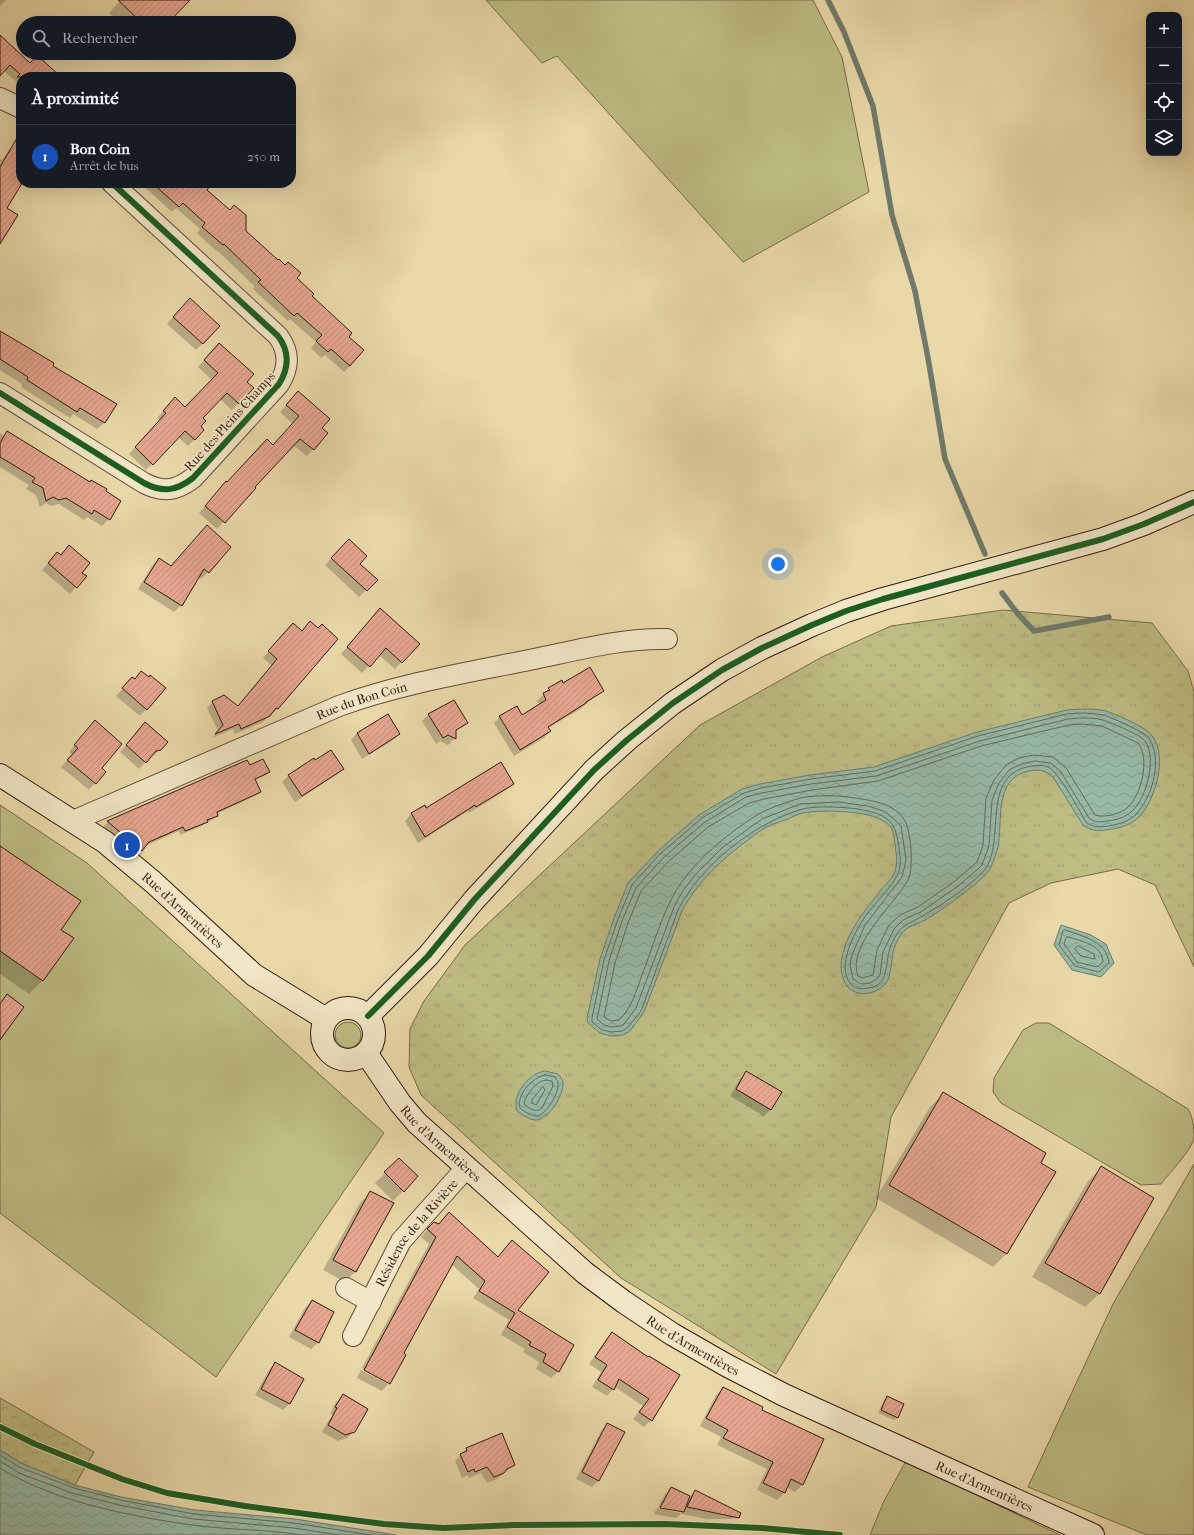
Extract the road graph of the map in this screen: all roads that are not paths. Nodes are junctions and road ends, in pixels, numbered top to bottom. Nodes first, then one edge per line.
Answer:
1 (0, 99) edge
2 (16, 106) edge
3 (117, 188) edge
4 (0, 393) edge
5 (1194, 502) edge
6 (667, 639) dead end
7 (0, 775) edge
8 (73, 821) junction
9 (368, 1016) junction
10 (326, 1019) junction
11 (366, 1053) junction
12 (467, 1167) junction
13 (346, 1288) dead end
14 (371, 1302) junction
15 (353, 1336) dead end
16 (1093, 1535) edge

1 - 2 street
3 - 4 street, Rue des Pleins Champs
5 - 9 main road
6 - 8 street, Rue du Bon Coin
7 - 8 main road, Rue d'Armentières
8 - 10 main road, Rue d'Armentières
9 - 10 main road
9 - 11 main road
10 - 11 main road
11 - 12 main road, Rue d'Armentières
12 - 14 street, Résidence de la Rivière
12 - 16 main road, Rue d'Armentières
13 - 14 street, Résidence de la Rivière
14 - 15 street, Résidence de la Rivière

